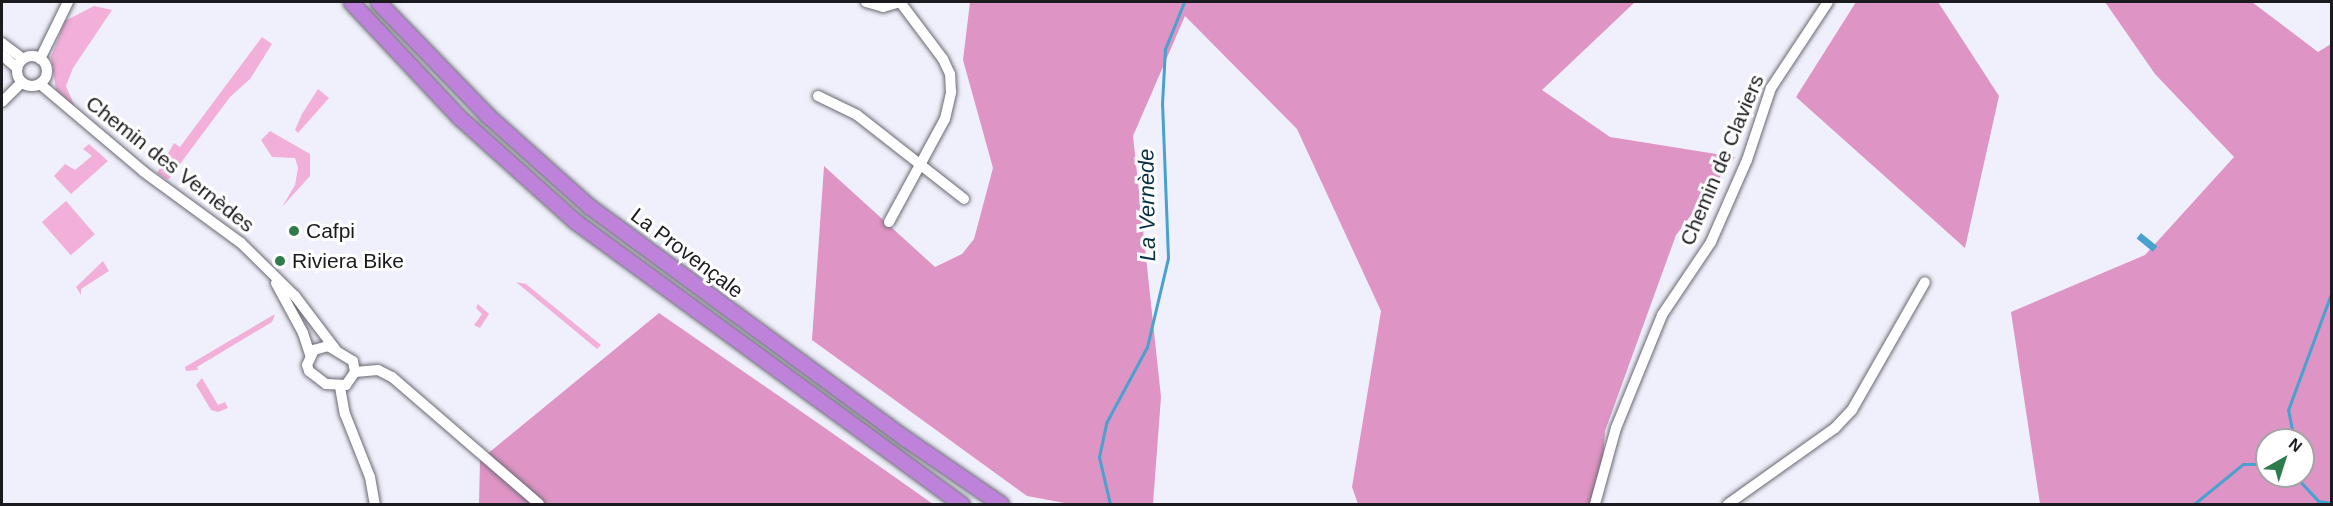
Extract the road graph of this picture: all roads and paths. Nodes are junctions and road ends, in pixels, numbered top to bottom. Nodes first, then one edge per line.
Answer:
1 (68, 2) edge
2 (351, 2) edge
3 (378, 2) edge
4 (866, 2) edge
5 (900, 2) edge
6 (1828, 2) edge
7 (2, 43) edge
8 (2, 55) edge
9 (40, 59) junction
10 (20, 64) junction
11 (22, 82) junction
12 (40, 84) junction
13 (818, 96) dead end
14 (2, 102) edge
15 (918, 166) junction
16 (964, 199) dead end
17 (889, 222) dead end
18 (274, 277) junction
19 (1925, 282) dead end
20 (336, 350) junction
21 (310, 355) junction
22 (355, 372) junction
23 (340, 387) junction
24 (375, 504) edge
25 (539, 504) edge
26 (962, 504) edge
27 (1001, 504) edge
28 (1594, 504) edge
29 (1728, 504) edge

1 - 9 street
2 - 26 highway, La Provençale
3 - 27 highway, La Provençale
4 - 5 street
5 - 15 street
6 - 28 street, Chemin de Claviers
7 - 10 street
8 - 10 street
9 - 10 street
9 - 12 street
10 - 11 street
11 - 12 street
11 - 14 street
12 - 18 street, Chemin des Vernèdes
13 - 15 street
15 - 16 street
15 - 17 street
18 - 20 street, Chemin des Vernèdes
18 - 21 street, Chemin des Vernèdes
19 - 29 street
20 - 21 street
20 - 22 street
21 - 23 street
22 - 23 street
22 - 25 street
23 - 24 street

